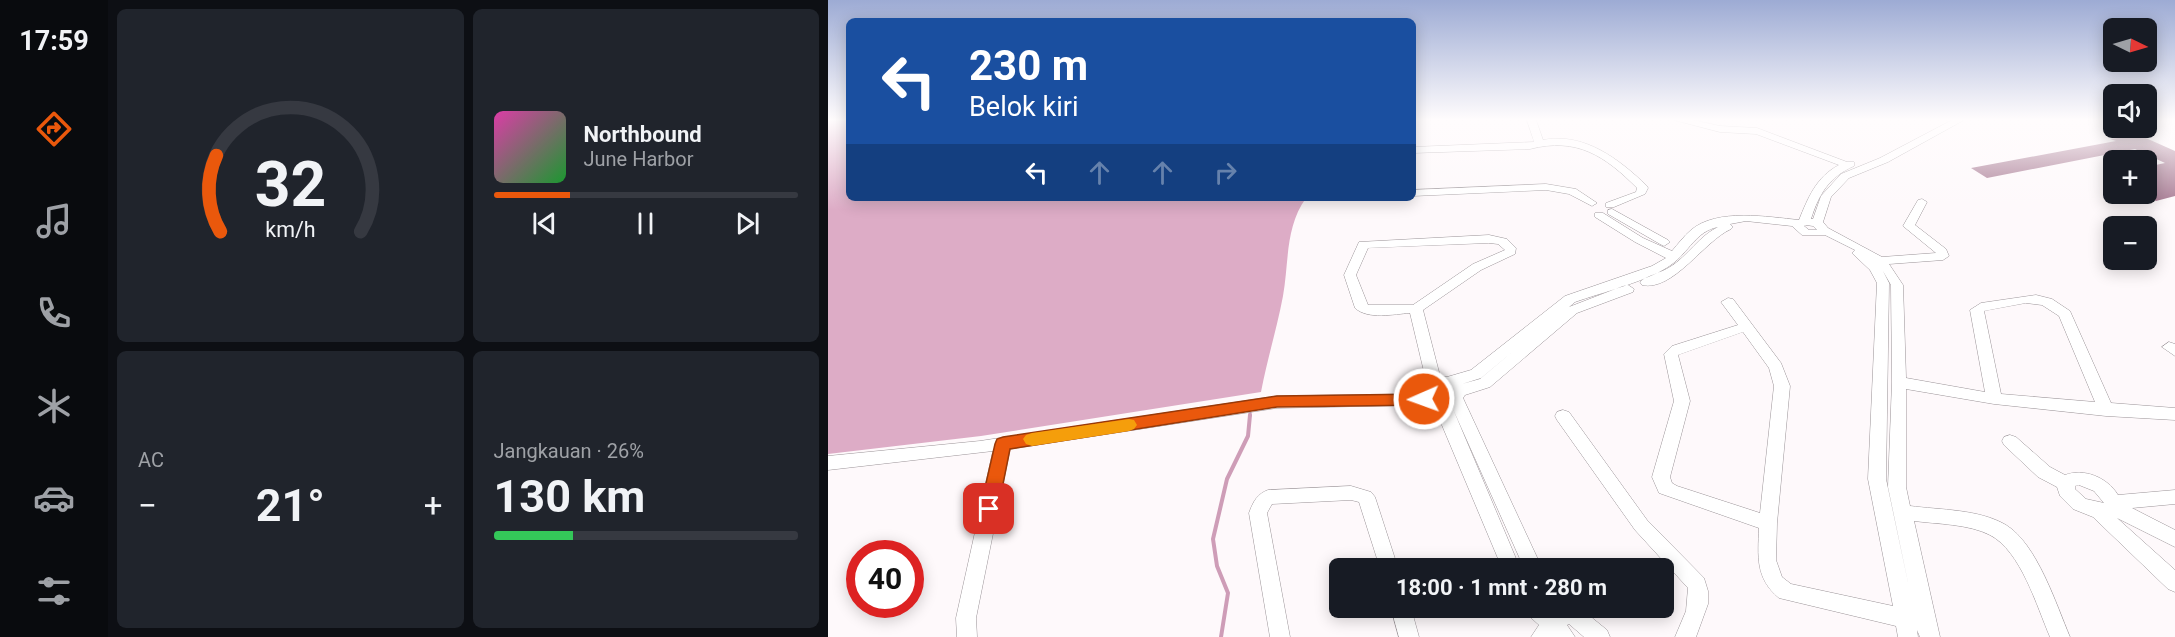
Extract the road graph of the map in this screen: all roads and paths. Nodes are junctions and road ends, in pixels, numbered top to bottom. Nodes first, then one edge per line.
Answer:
1 (1596, 150) edge
2 (1806, 150) edge
3 (1899, 150) edge
4 (1882, 158) junction
5 (1847, 165) junction
6 (1416, 193) edge
7 (1814, 194) junction
8 (1826, 196) junction
9 (1592, 202) junction
10 (1922, 202) dead end
11 (1611, 208) junction
12 (1599, 216) junction
13 (1801, 224) junction
14 (1821, 229) junction
15 (1707, 231) junction
16 (1677, 254) junction
17 (1874, 261) junction
18 (1728, 302) dead end
19 (1416, 309) junction
20 (1744, 327) junction
21 (1882, 334) junction
22 (1899, 338) junction
23 (1899, 382) junction
24 (1427, 391) junction
25 (1452, 395) junction
26 (1994, 399) junction
27 (2106, 410) junction
28 (2175, 414) edge
29 (1563, 416) dead end
30 (2010, 441) dead end
31 (1001, 444) junction
32 (828, 463) edge
33 (2065, 483) junction
34 (2175, 497) edge
35 (2108, 507) junction
36 (1902, 512) junction
37 (1768, 523) junction
38 (2175, 539) edge
39 (1386, 558) edge
40 (1508, 558) edge
41 (1528, 558) edge
42 (2175, 583) edge
43 (1404, 618) edge
44 (1541, 618) edge
45 (1561, 618) edge
46 (1577, 618) edge
47 (1907, 627) edge
48 (1929, 630) edge
49 (1553, 634) edge
50 (967, 637) edge
51 (1280, 637) edge
52 (1409, 637) edge
53 (1600, 637) edge
54 (1685, 637) edge
55 (2060, 637) edge

1 - 11 street
2 - 5 street
3 - 4 street
4 - 5 street
4 - 8 street
5 - 7 street
6 - 9 street
7 - 8 street
7 - 13 street
8 - 14 street
9 - 11 street
9 - 12 street
10 - 17 street
11 - 12 street
11 - 16 street
12 - 16 street
13 - 14 street
13 - 15 street
14 - 17 street
15 - 16 street
15 - 25 street
16 - 25 street
17 - 21 street
17 - 22 street
18 - 20 street
19 - 19 street
19 - 24 street
20 - 37 street
20 - 37 street
21 - 22 street
21 - 47 street
22 - 23 street
23 - 26 street
23 - 36 street
24 - 25 street
24 - 25 street
24 - 31 street
25 - 40 street
25 - 41 street
26 - 27 street
26 - 27 street
27 - 28 street
29 - 54 street
30 - 33 street
31 - 32 street
31 - 50 street
33 - 35 street
33 - 35 street
34 - 35 street
35 - 38 street
35 - 42 street
36 - 48 street
36 - 55 street
37 - 47 street
39 - 51 street
43 - 52 street
44 - 49 street
45 - 49 street
46 - 53 street
47 - 48 street

